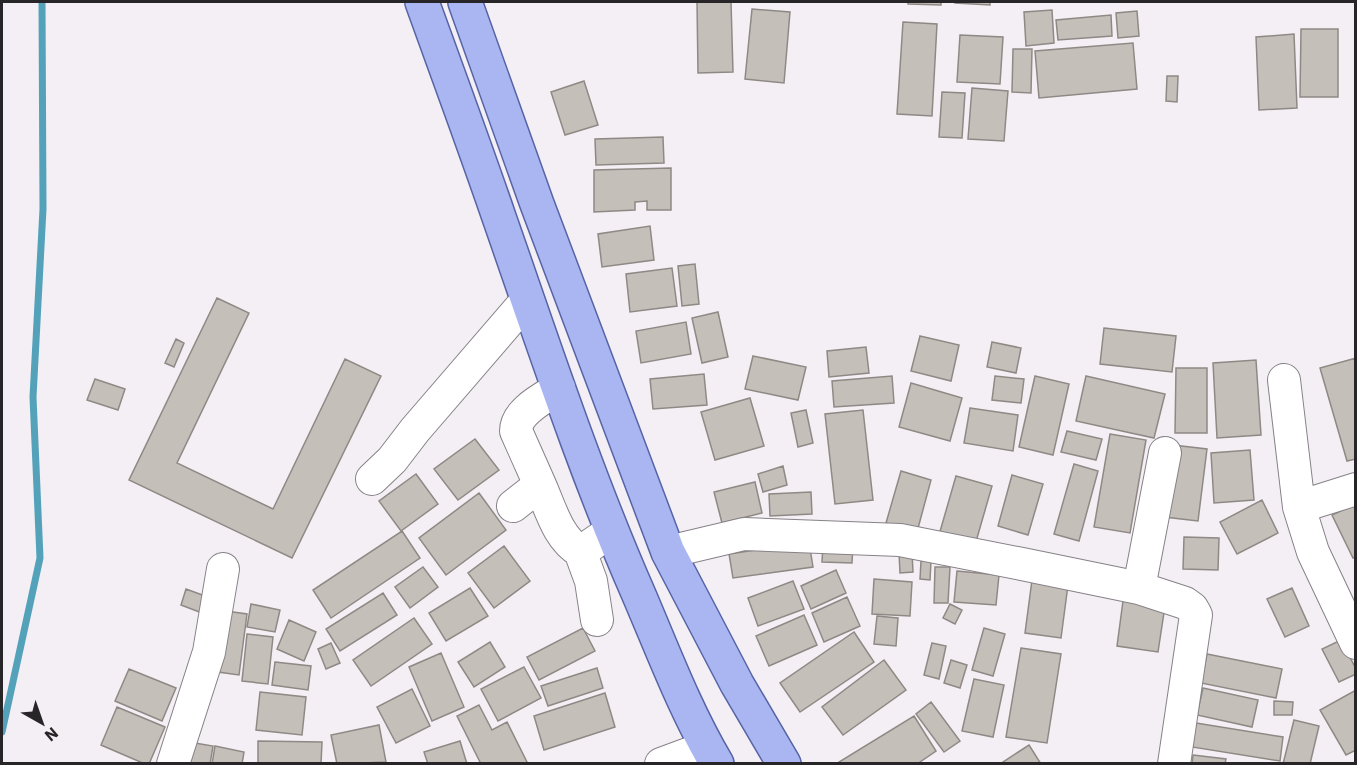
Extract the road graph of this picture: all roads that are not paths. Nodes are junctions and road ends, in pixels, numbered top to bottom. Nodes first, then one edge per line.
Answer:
1 (422, 2) edge
2 (465, 2) edge
3 (537, 204) junction
4 (500, 219) junction
5 (527, 300) junction
6 (1284, 380) dead end
7 (559, 388) junction
8 (1165, 453) dead end
9 (372, 478) dead end
10 (540, 485) junction
11 (1356, 489) edge
12 (513, 506) dead end
13 (1299, 507) junction
14 (611, 531) junction
15 (580, 551) junction
16 (668, 552) junction
17 (224, 569) dead end
18 (1139, 588) junction
19 (597, 620) dead end
20 (1356, 643) edge
21 (712, 755) edge
22 (784, 763) edge
23 (173, 764) edge
24 (661, 764) edge
25 (1174, 764) edge

1 - 4 main road
2 - 3 main road
3 - 4 main road
3 - 16 main road
4 - 5 main road
5 - 7 main road
5 - 9 street
6 - 13 street
7 - 10 street
7 - 14 main road
8 - 18 street
10 - 12 street
10 - 15 street
11 - 13 street
13 - 20 street
14 - 15 street
14 - 21 main road
15 - 19 street
16 - 18 street
16 - 22 main road
17 - 23 street
18 - 25 street
21 - 24 street

